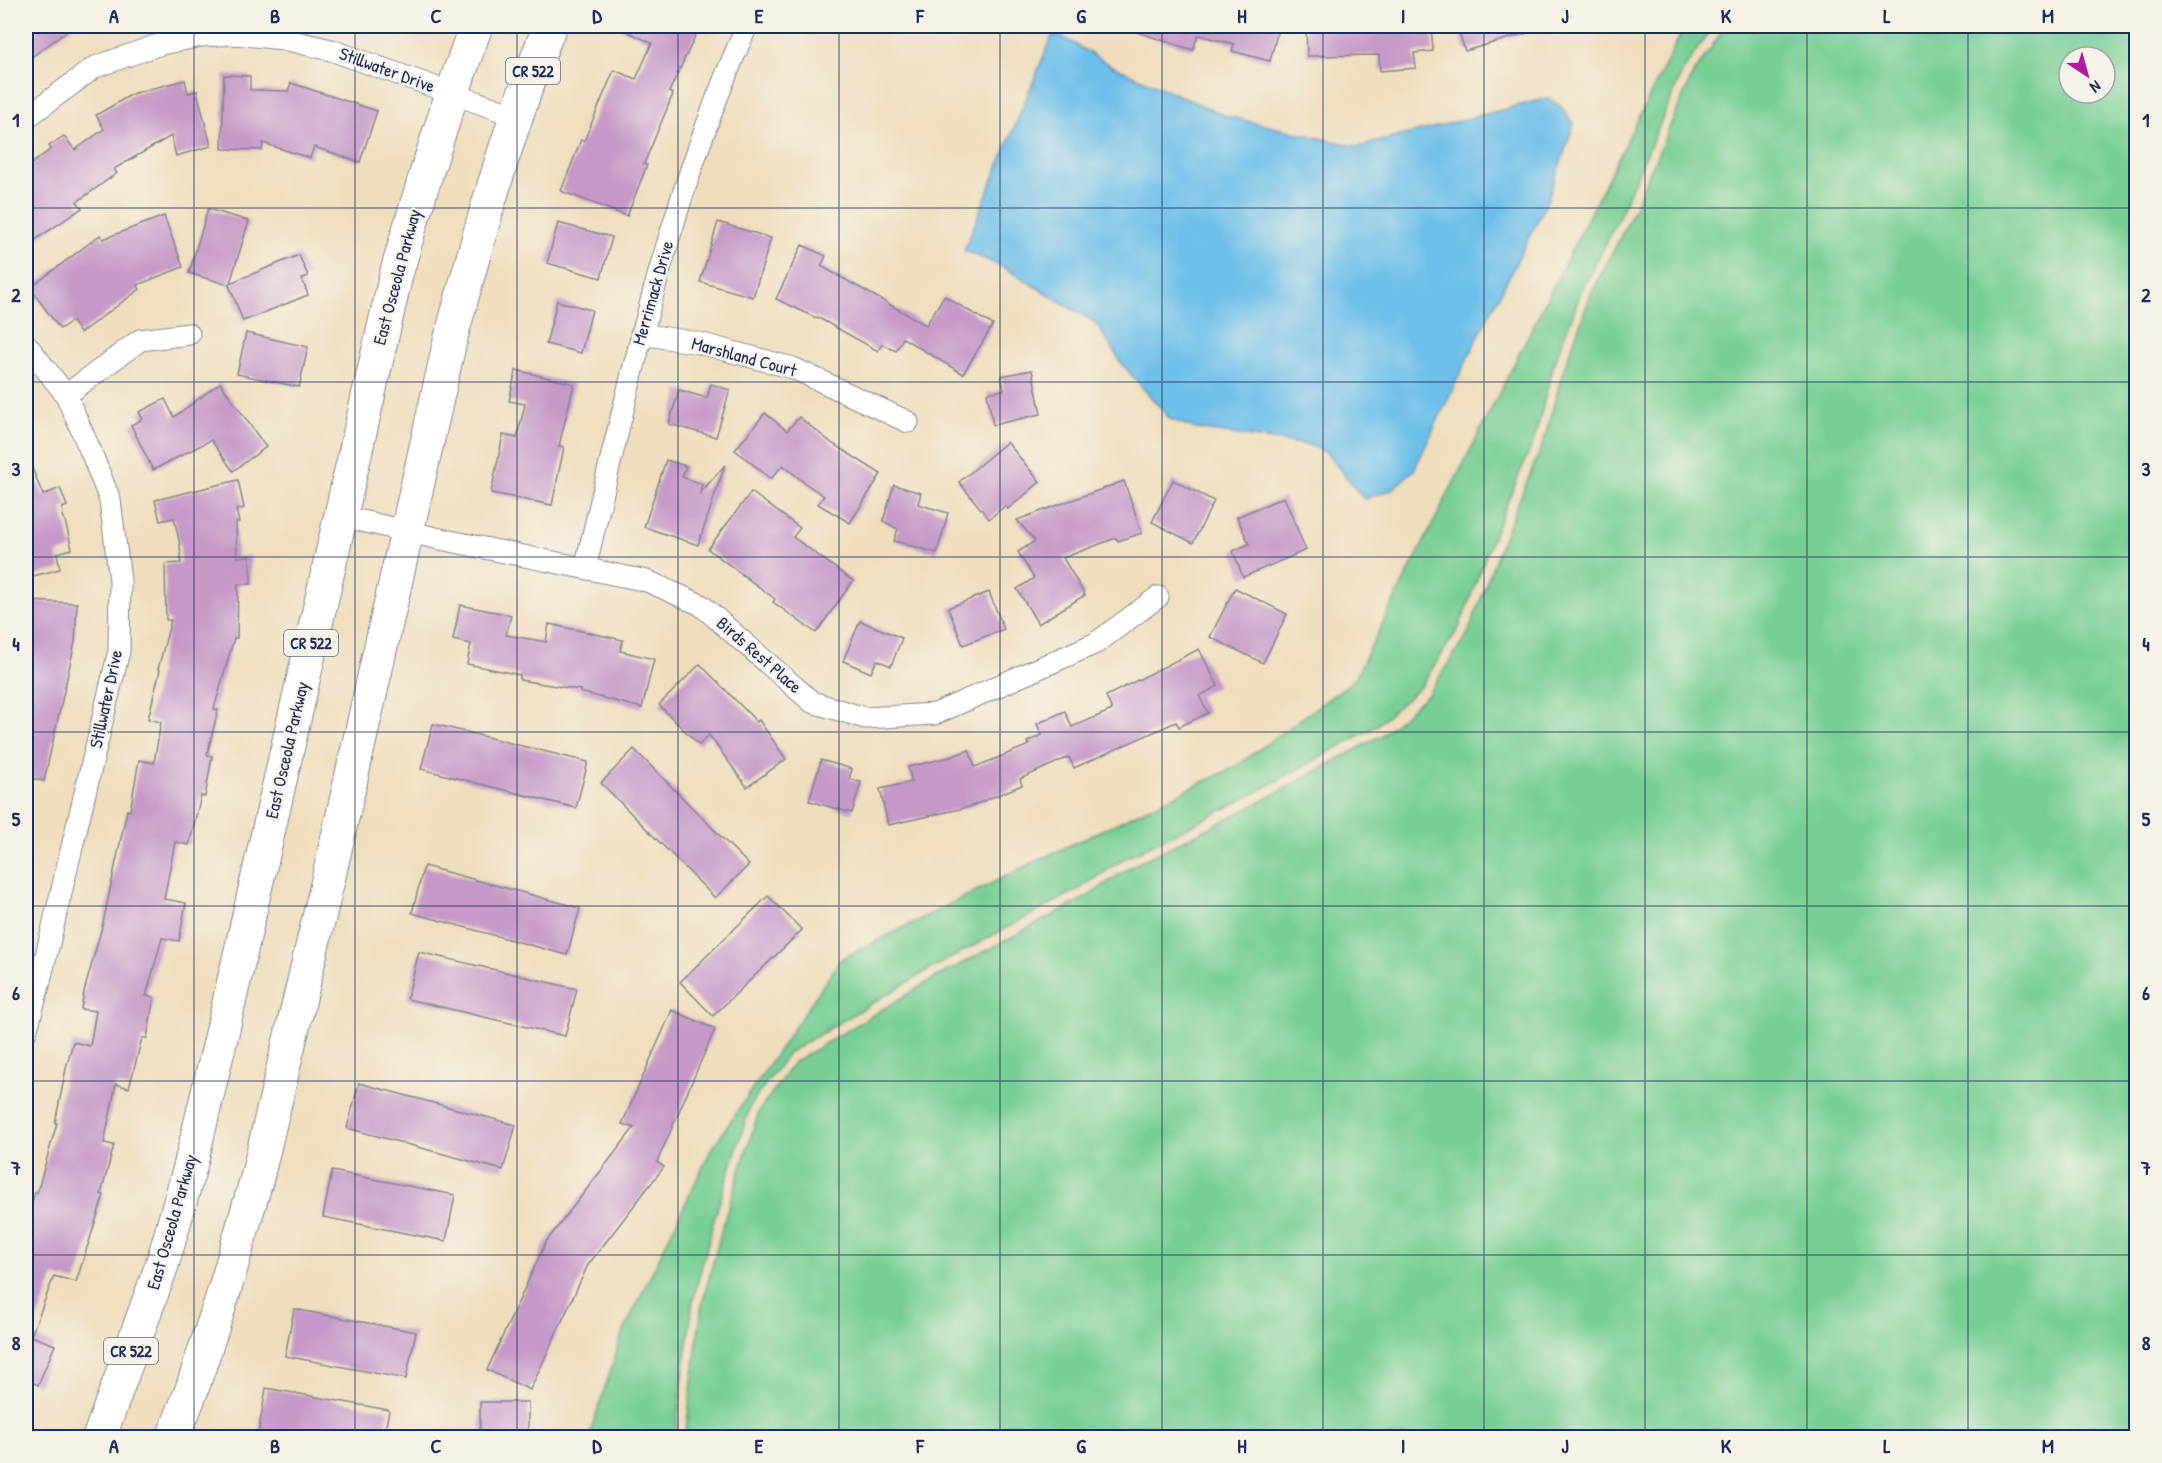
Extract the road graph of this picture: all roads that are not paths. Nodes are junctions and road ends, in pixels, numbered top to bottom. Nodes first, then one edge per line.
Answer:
1 (476, 26) edge
2 (550, 26) edge
3 (747, 26) edge
4 (451, 92) junction
5 (516, 116) junction
6 (26, 118) edge
7 (189, 334) dead end
8 (641, 334) junction
9 (26, 344) edge
10 (66, 395) junction
11 (908, 422) dead end
12 (340, 516) junction
13 (407, 531) junction
14 (585, 568) junction
15 (1158, 597) dead end
16 (32, 987) edge
17 (26, 1032) edge
18 (99, 1437) edge
19 (173, 1437) edge

1 - 4 main road, East Osceola Parkway / CR 522
2 - 5 main road, CR 522
3 - 8 street, Merrimack Drive
4 - 5 street, Stillwater Drive
4 - 6 street, Stillwater Drive
4 - 12 main road, East Osceola Parkway / CR 522
5 - 13 main road, CR 522
7 - 10 street
8 - 11 street, Marshland Court
8 - 14 street, Merrimack Drive
9 - 10 street, Stillwater Drive
10 - 16 street, Stillwater Drive
12 - 13 street, Birds Rest Place
12 - 18 main road, East Osceola Parkway / CR 522
13 - 14 street, Birds Rest Place
13 - 19 main road, CR 522
14 - 15 street, Birds Rest Place
16 - 17 street, Stillwater Drive

